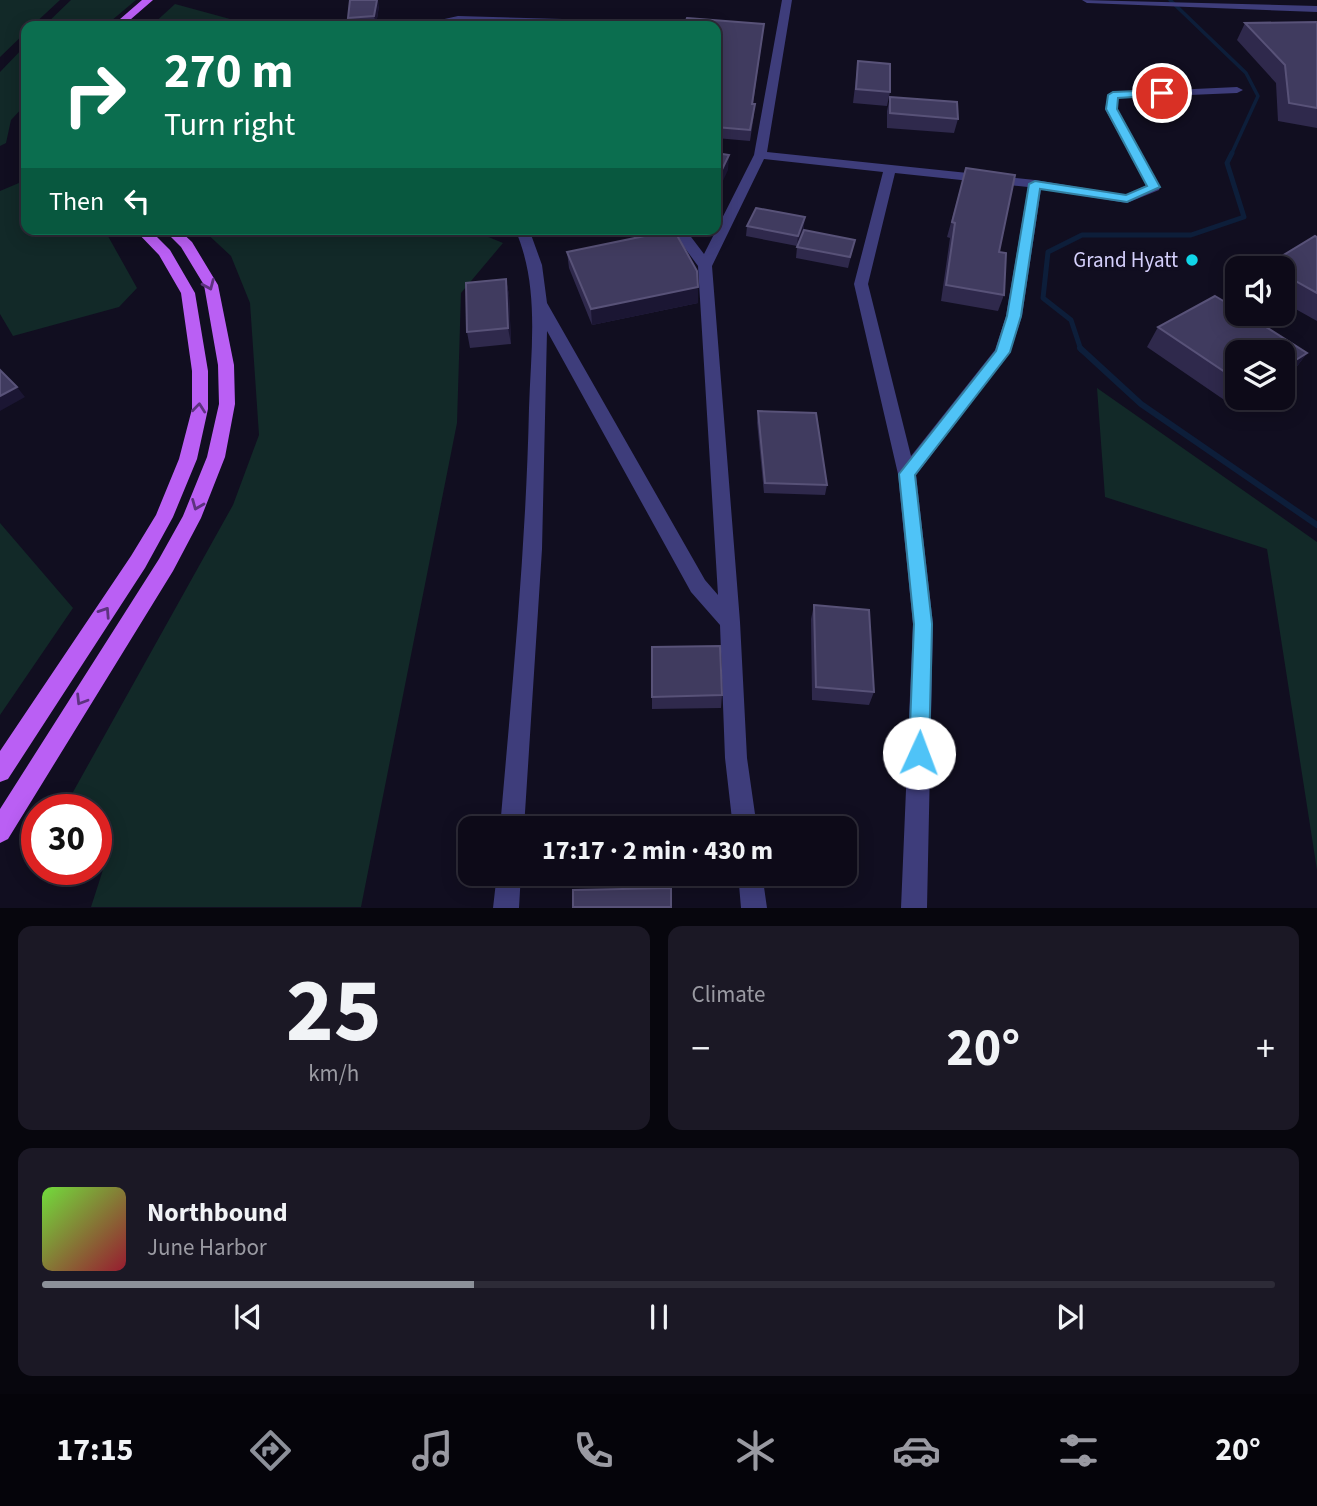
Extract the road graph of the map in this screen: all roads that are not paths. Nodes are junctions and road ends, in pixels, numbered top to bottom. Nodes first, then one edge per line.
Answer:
1 (148, 0) edge
2 (788, 0) edge
3 (1087, 0) edge
4 (1279, 0) edge
5 (160, 3) dead end
6 (1289, 9) junction
7 (1317, 9) edge
8 (123, 21) edge
9 (139, 21) edge
10 (448, 21) edge
11 (498, 21) edge
12 (1237, 90) dead end
13 (760, 155) junction
14 (890, 169) junction
15 (1035, 184) junction
16 (721, 234) edge
17 (147, 235) edge
18 (176, 235) edge
19 (525, 235) edge
20 (682, 235) edge
21 (720, 235) edge
22 (705, 266) junction
23 (539, 303) junction
24 (907, 474) junction
25 (730, 622) junction
26 (0, 771) edge
27 (513, 816) edge
28 (743, 816) edge
29 (0, 831) edge
30 (508, 886) edge
31 (751, 886) edge
32 (506, 908) edge
33 (754, 908) edge
34 (914, 908) edge

1 - 8 main road
2 - 13 street
3 - 6 street
4 - 6 street
5 - 9 main road
6 - 7 street
10 - 11 street
12 - 15 street
13 - 14 street
13 - 16 street
14 - 15 street
14 - 24 street
15 - 24 street
26 -> 17 main road
18 -> 29 main road
19 - 23 street
20 - 22 street
21 - 22 street
22 - 25 street
23 - 25 street
23 - 27 street
24 - 34 street
25 - 28 street
30 - 32 street
31 - 33 street

